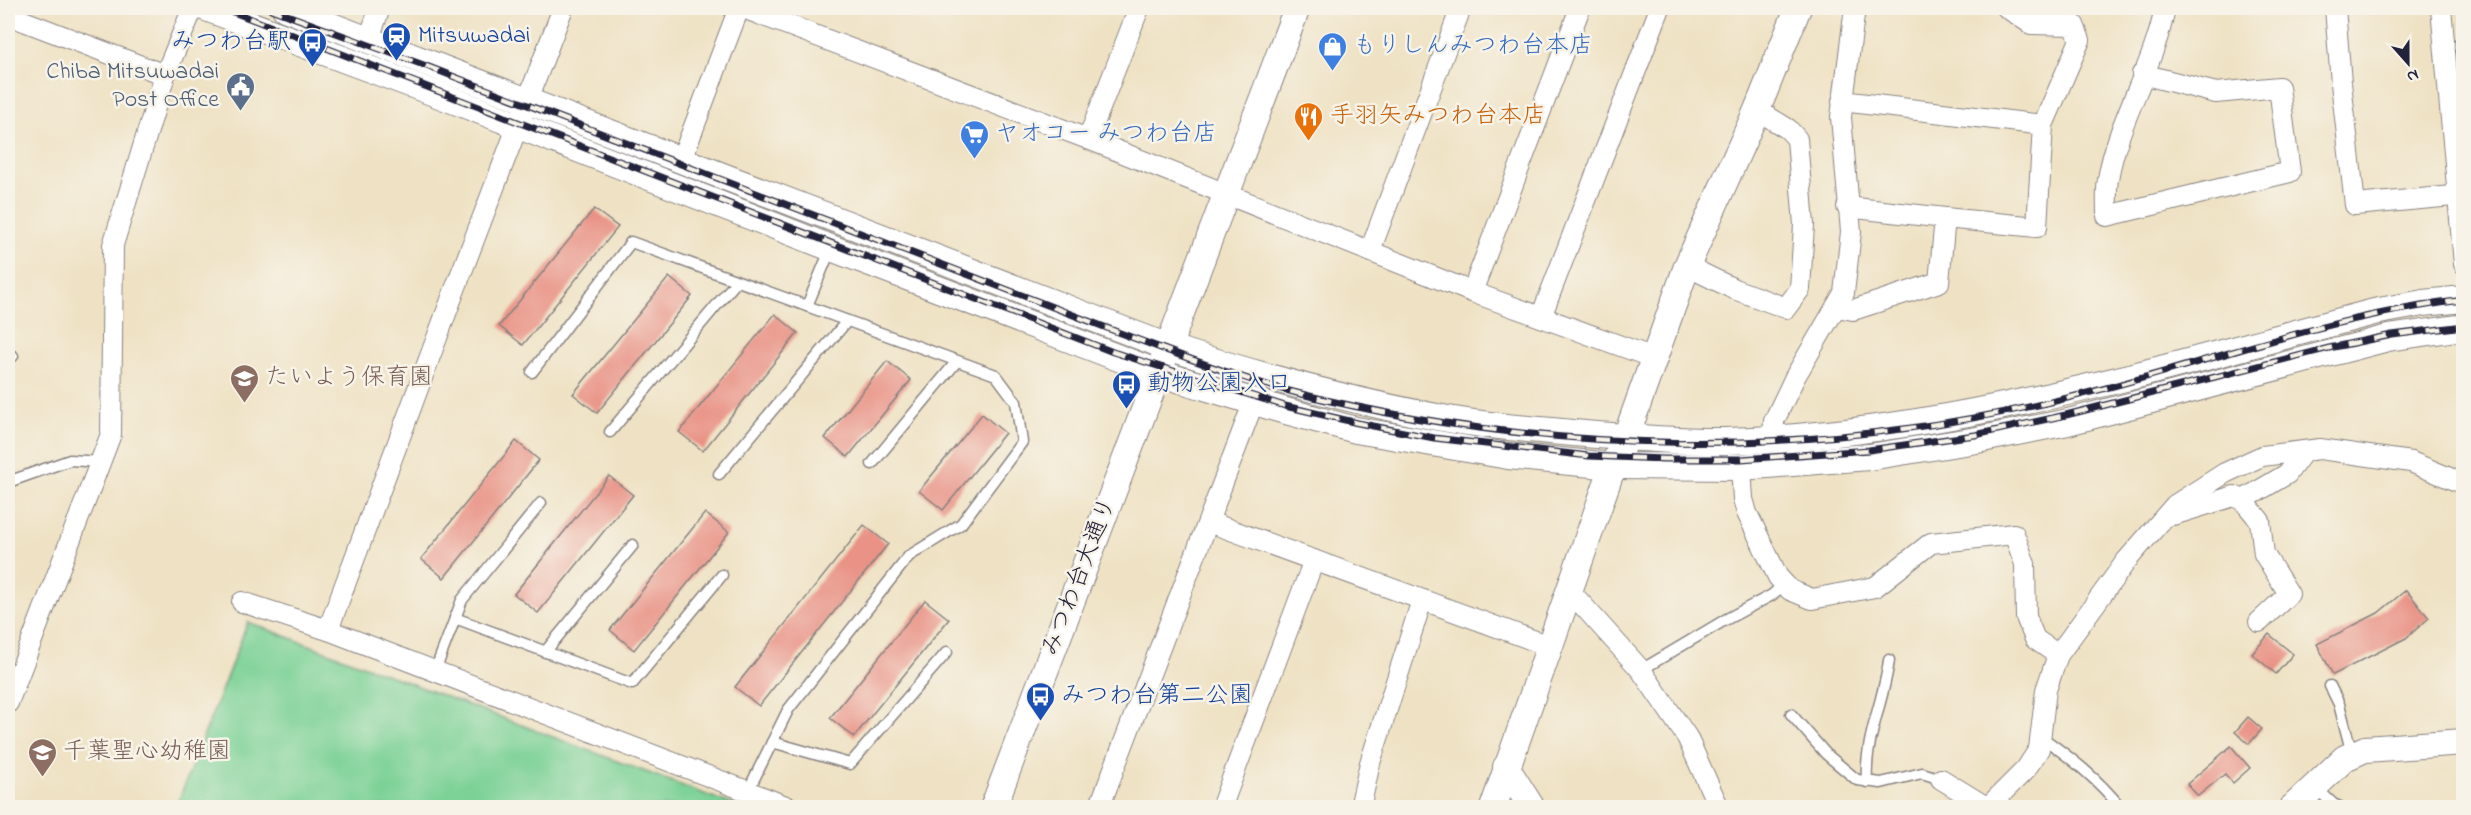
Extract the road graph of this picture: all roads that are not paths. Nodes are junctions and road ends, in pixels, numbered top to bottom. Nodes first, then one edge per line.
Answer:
1 (193, 8) edge
2 (206, 8) edge
3 (285, 8) edge
4 (380, 8) edge
5 (563, 8) edge
6 (741, 8) edge
7 (1139, 8) edge
8 (1297, 8) edge
9 (1461, 8) edge
10 (1580, 8) edge
11 (1660, 8) edge
12 (1798, 8) edge
13 (1855, 8) edge
14 (2007, 8) edge
15 (2165, 8) edge
16 (2335, 8) edge
17 (2440, 8) edge
18 (8, 15) edge
19 (369, 38) junction
20 (2142, 74) junction
21 (165, 75) junction
22 (527, 101) junction
23 (1842, 101) junction
24 (1757, 110) junction
25 (2043, 125) junction
26 (518, 126) junction
27 (1088, 139) junction
28 (681, 161) junction
29 (1226, 193) junction
30 (2460, 196) edge
31 (1847, 207) junction
32 (1945, 218) junction
33 (831, 248) junction
34 (1370, 251) junction
35 (2463, 264) edge
36 (1687, 266) junction
37 (737, 281) junction
38 (1472, 292) junction
39 (2463, 299) edge
40 (807, 306) junction
41 (1836, 308) junction
42 (1541, 317) junction
43 (847, 321) junction
44 (2463, 327) edge
45 (1168, 347) junction
46 (1654, 357) junction
47 (957, 361) junction
48 (532, 372) dead end
49 (1158, 373) junction
50 (1254, 401) junction
51 (610, 432) dead end
52 (1626, 437) junction
53 (1773, 438) junction
54 (2304, 451) junction
55 (100, 462) junction
56 (872, 464) dead end
57 (1613, 466) junction
58 (1742, 467) junction
59 (719, 474) dead end
60 (8, 482) edge
61 (2463, 484) edge
62 (2243, 500) junction
63 (541, 502) dead end
64 (2164, 518) junction
65 (1209, 522) junction
66 (633, 545) dead end
67 (1314, 560) junction
68 (722, 575) dead end
69 (1783, 585) junction
70 (1569, 590) junction
71 (1422, 600) junction
72 (242, 602) dead end
73 (455, 618) junction
74 (2259, 622) dead end
75 (328, 630) junction
76 (1549, 646) junction
77 (545, 652) junction
78 (947, 652) dead end
79 (2058, 655) junction
80 (1889, 660) dead end
81 (1641, 670) junction
82 (435, 671) junction
83 (2330, 686) dead end
84 (8, 703) edge
85 (1791, 714) dead end
86 (2040, 736) junction
87 (772, 742) junction
88 (2463, 742) edge
89 (2352, 754) junction
90 (1506, 767) junction
91 (1941, 779) joint
92 (1867, 782) junction
93 (2314, 786) junction
94 (748, 791) junction
95 (791, 807) edge
96 (993, 807) edge
97 (1099, 807) edge
98 (1221, 807) edge
99 (1360, 807) edge
100 (1493, 807) edge
101 (1532, 807) edge
102 (1719, 807) edge
103 (1988, 807) edge
104 (2121, 807) edge
105 (2292, 807) edge
106 (2342, 807) edge

1 - 21 street
2 - 26 street
3 - 19 street
4 - 19 street
5 - 22 street
6 - 27 street
6 - 28 street
7 - 27 street
8 - 29 street, みつわ台大通り
9 - 34 street
10 - 38 street
11 - 42 street
12 - 24 street
13 - 23 street
14 - 25 street
15 - 20 street
16 - 30 street
17 - 30 street
18 - 21 street
19 - 22 street
20 - 20 street
21 - 55 street
22 - 26 street
22 - 28 street
23 - 25 street
23 - 31 street
24 - 36 street
24 - 36 street
25 - 32 street
26 - 33 street
26 - 75 street
27 - 29 street
28 - 45 street
29 - 34 street
29 - 45 street, みつわ台大通り
30 - 35 street
31 - 32 street
31 - 41 street
32 - 41 street
33 - 40 lane
33 - 49 street
34 - 38 street
36 - 46 street
37 - 40 lane
37 - 48 lane
37 - 51 lane
38 - 42 street
39 - 53 street
40 - 43 lane
41 - 53 street
42 - 46 street
43 - 47 lane
43 - 59 lane
44 - 58 street
45 - 49 street, みつわ台大通り
45 - 52 street
46 - 52 street
47 - 56 lane
47 - 87 lane
49 - 50 street
49 - 96 street, みつわ台大通り
50 - 57 street
50 - 65 street
52 - 53 street
52 - 57 street
54 - 61 street
54 - 62 street
54 - 64 street
55 - 60 lane
55 - 84 street
57 - 58 street
57 - 70 street
58 - 69 street
62 - 64 street
62 - 74 street
63 - 73 lane
64 - 79 street
65 - 67 street
65 - 97 street
66 - 77 lane
67 - 71 street
67 - 98 street
68 - 77 lane
69 - 79 street
69 - 81 lane
70 - 76 street
70 - 81 street
71 - 76 street
71 - 99 street
72 - 75 street
73 - 77 lane
73 - 82 lane
75 - 82 street
76 - 90 street
78 - 87 lane
79 - 86 street
80 - 92 lane
81 - 102 street
82 - 94 street
83 - 89 lane
85 - 92 lane
86 - 103 street
86 - 104 lane
87 - 94 lane
88 - 89 street
89 - 93 street
90 - 100 street
90 - 101 street
91 - 92 lane
91 - 103 street
93 - 105 street
93 - 106 lane
94 - 95 street

